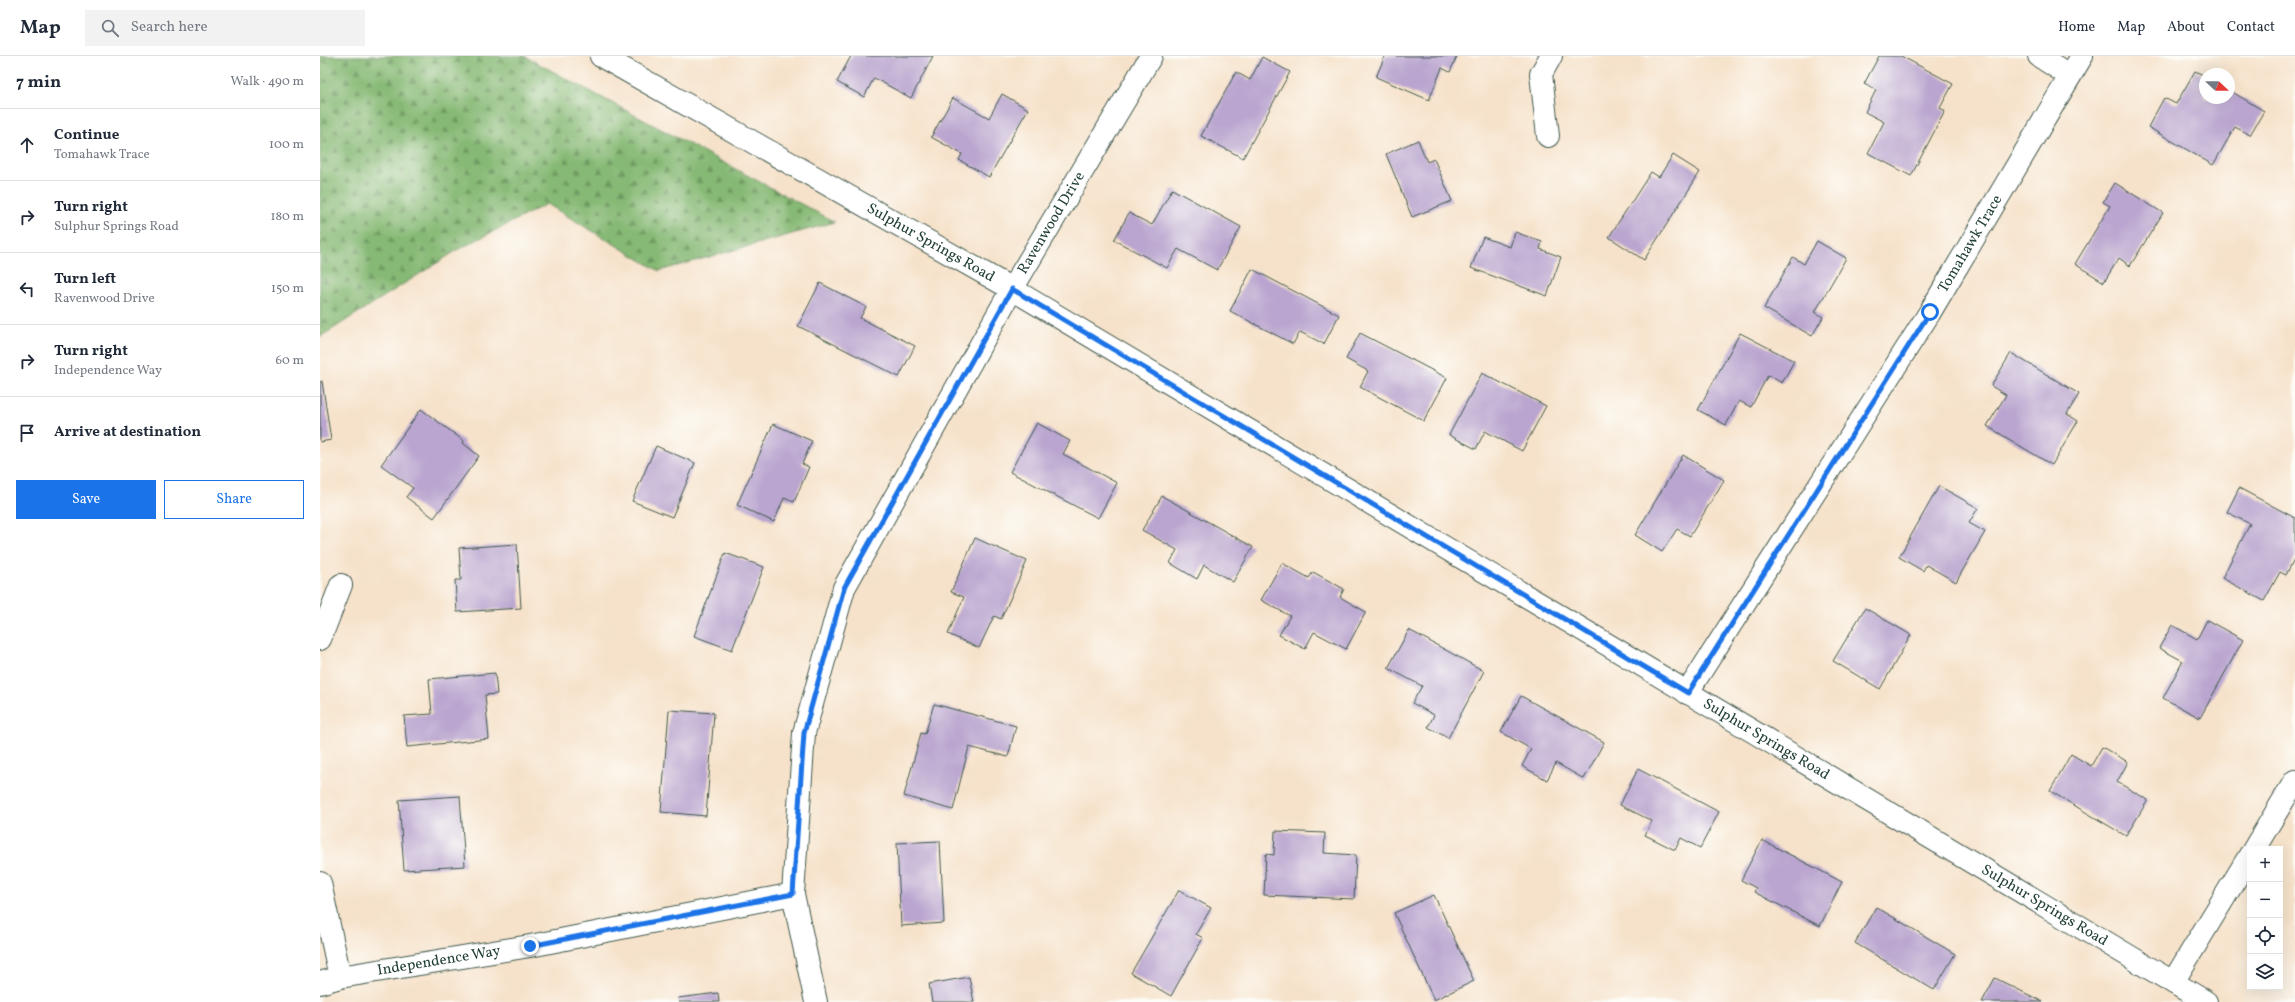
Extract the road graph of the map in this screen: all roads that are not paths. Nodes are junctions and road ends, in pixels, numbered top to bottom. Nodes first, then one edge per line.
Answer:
1 (601, 56) edge
2 (1151, 56) edge
3 (1551, 56) edge
4 (2039, 56) edge
5 (2082, 56) edge
6 (2070, 76) junction
7 (1548, 136) dead end
8 (1012, 289) junction
9 (341, 586) dead end
10 (320, 639) edge
11 (1688, 693) junction
12 (2295, 781) edge
13 (2256, 846) edge
14 (2247, 860) edge
15 (320, 883) edge
16 (793, 894) junction
17 (330, 980) edge
18 (2173, 982) junction
19 (816, 1002) edge
20 (2206, 1002) edge

1 - 8 street, Sulphur Springs Road
2 - 8 street, Ravenwood Drive
3 - 7 street
4 - 6 street
5 - 6 street, Tomahawk Trace
6 - 11 street, Tomahawk Trace
8 - 11 street, Sulphur Springs Road
8 - 16 street, Ravenwood Drive
9 - 10 street
11 - 18 street, Sulphur Springs Road
12 - 13 street
14 - 18 street
15 - 17 street
16 - 17 street, Independence Way
16 - 19 street, Ravenwood Drive
18 - 20 street, Sulphur Springs Road

